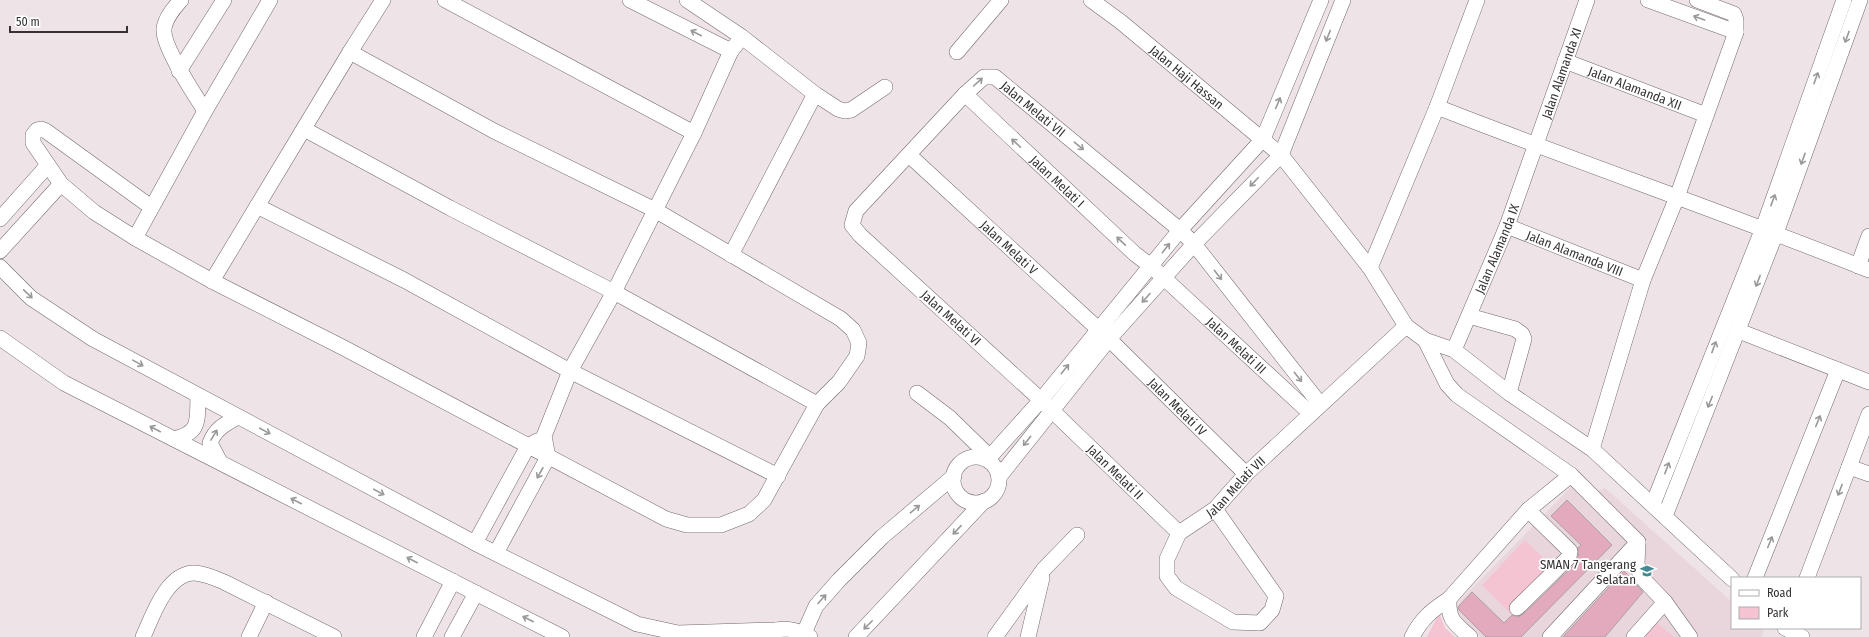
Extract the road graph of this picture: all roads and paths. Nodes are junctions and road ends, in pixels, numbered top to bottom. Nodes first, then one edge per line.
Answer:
1 (181, 0) edge
2 (224, 0) edge
3 (270, 0) edge
4 (383, 0) edge
5 (445, 0) edge
6 (630, 0) edge
7 (687, 0) edge
8 (1001, 0) edge
9 (1091, 0) edge
10 (1321, 0) edge
11 (1342, 0) edge
12 (1478, 0) edge
13 (1587, 0) edge
14 (1648, 0) edge
15 (1697, 0) edge
16 (1844, 0) edge
17 (1860, 0) edge
18 (1736, 32) junction
19 (742, 37) junction
20 (730, 51) junction
21 (350, 52) junction
22 (957, 52) dead end
23 (1565, 61) junction
24 (179, 71) junction
25 (886, 87) dead end
26 (815, 94) junction
27 (965, 94) junction
28 (1437, 107) junction
29 (205, 111) junction
30 (1706, 115) junction
31 (304, 129) junction
32 (694, 133) junction
33 (1263, 139) junction
34 (1537, 146) junction
35 (909, 155) junction
36 (1281, 155) junction
37 (48, 165) junction
38 (61, 184) junction
39 (1676, 197) junction
40 (257, 206) junction
41 (151, 207) junction
42 (655, 210) junction
43 (0, 220) edge
44 (852, 225) joint
45 (1507, 226) junction
46 (1180, 230) junction
47 (1770, 230) junction
48 (1869, 236) edge
49 (135, 238) junction
50 (1194, 244) junction
51 (0, 251) edge
52 (731, 256) junction
53 (1151, 266) junction
54 (0, 267) edge
55 (1370, 268) junction
56 (1863, 268) edge
57 (1163, 278) junction
58 (1643, 280) junction
59 (212, 281) junction
60 (614, 292) junction
61 (1469, 316) junction
62 (1406, 326) junction
63 (1739, 331) junction
64 (1103, 335) junction
65 (0, 338) edge
66 (1425, 340) junction
67 (1454, 350) junction
68 (1838, 370) junction
69 (570, 371) junction
70 (1869, 382) edge
71 (917, 393) dead end
72 (1509, 393) junction
73 (198, 396) junction
74 (1041, 400) junction
75 (817, 404) junction
76 (1315, 409) junction
77 (1051, 410) junction
78 (1869, 414) edge
79 (238, 417) junction
80 (544, 436) junction
81 (174, 439) junction
82 (528, 446) junction
83 (1592, 449) junction
84 (548, 458) junction
85 (988, 458) junction
86 (220, 462) junction
87 (1849, 467) junction
88 (1246, 474) junction
89 (1869, 474) edge
90 (1571, 475) junction
91 (778, 476) junction
92 (954, 476) junction
93 (999, 478) junction
94 (984, 501) junction
95 (1653, 504) junction
96 (1215, 509) junction
97 (1528, 510) junction
98 (1664, 516) junction
99 (1179, 533) junction
100 (1077, 535) dead end
101 (1638, 542) junction
102 (475, 543) junction
103 (496, 554) junction
104 (1044, 569) junction
105 (1755, 577) edge
106 (1807, 577) edge
107 (1731, 578) edge
108 (453, 581) junction
109 (476, 593) junction
110 (1449, 599) junction
111 (266, 602) junction
112 (1665, 602) junction
113 (1517, 608) dead end
114 (1787, 629) edge
115 (776, 630) junction
116 (807, 635) edge
117 (1000, 635) edge
118 (143, 637) edge
119 (249, 637) edge
120 (334, 637) edge
121 (424, 637) edge
122 (452, 637) edge
123 (562, 637) edge
124 (760, 637) edge
125 (856, 637) edge
126 (1028, 637) edge
127 (1412, 637) edge
128 (1470, 637) edge
129 (1550, 637) edge
130 (1634, 637) edge
131 (1690, 637) edge
132 (1802, 637) edge

1 - 24 street
2 - 24 street
3 - 29 street
4 - 21 street
5 - 32 street
20 -> 6 street
7 - 19 street
8 - 22 street
9 - 33 street, Jalan Haji Hassan
33 -> 10 street
11 -> 36 street
12 - 28 street
13 - 23 street, Jalan Alamanda XI
18 -> 14 street
15 - 18 street
47 -> 16 street
17 -> 47 street
18 - 30 street
19 - 20 street
19 - 26 street
20 - 32 street
21 - 31 street
21 - 42 street
23 - 30 street, Jalan Alamanda XII
23 - 34 street, Jalan Alamanda XI
24 - 29 street
25 - 26 street
26 - 52 street
27 - 35 street, Jalan Melati VII
27 -> 46 street, Jalan Melati VII
53 -> 27 street, Jalan Melati I
28 - 34 street
28 - 55 street
29 - 41 street
30 - 39 street
31 - 40 street
31 - 60 street
32 - 42 street
33 - 36 street, Jalan Haji Hassan
33 - 46 street
34 - 39 street
34 - 45 street, Jalan Alamanda IX
35 - 44 street, Jalan Melati VII
35 - 64 street, Jalan Melati V
36 -> 50 street
36 - 55 street, Jalan Haji Hassan
37 - 38 street
37 - 41 street
37 - 43 street
38 - 49 street
38 - 51 street
39 - 47 street
39 - 58 street
40 - 59 street
40 - 69 street
41 - 49 street
42 - 52 street
42 - 60 street
44 - 74 street, Jalan Melati VI
45 - 58 street, Jalan Alamanda VIII
45 - 61 street, Jalan Alamanda IX
46 - 50 street, Jalan Melati VII
53 -> 46 street
47 - 56 street
47 -> 63 street
95 -> 47 street
48 - 56 street
49 - 59 street
50 - 57 street
50 -> 76 street
52 - 75 street
53 - 57 street, Jalan Melati I
53 - 64 street
54 -> 73 street
55 - 62 street, Jalan Haji Hassan
57 -> 64 street
57 - 76 street, Jalan Melati III
58 - 83 street
59 - 82 street
60 - 69 street
60 - 75 street
61 - 67 street, Jalan Alamanda IX
61 - 72 street
62 - 66 street
62 - 76 street, Jalan Melati VII
63 - 68 street
63 -> 98 street
74 -> 64 street
64 - 77 street
64 - 88 street, Jalan Melati IV
81 -> 65 street
66 - 67 street
66 - 90 street
67 - 72 street
68 - 70 street
105 -> 68 street
69 - 80 street
69 - 91 street
71 - 85 street
72 - 83 street
73 - 79 street
73 - 81 street
74 - 77 street, Jalan Melati VI
74 - 85 street
75 - 91 street
76 - 88 street, Jalan Melati VII
77 -> 93 street
77 - 99 street, Jalan Melati II
78 - 87 street
86 -> 79 street
79 -> 102 street
80 - 82 street
80 - 84 street
81 - 86 street
82 - 84 street
82 - 102 street
83 - 95 street
84 - 91 street
84 -> 103 street
85 - 92 street
85 - 93 street
108 -> 86 street
87 - 89 street
87 -> 106 street
88 - 96 street, Jalan Melati VII
90 - 97 street
90 - 101 street
92 - 94 street
116 -> 92 street
93 - 94 street
94 -> 125 street
95 - 98 street
96 - 99 street, Jalan Melati VII
96 - 99 street
97 - 110 street
97 - 113 street
98 - 107 street
100 - 104 street
101 - 112 street
101 - 129 street
102 - 103 street
103 - 115 street
104 - 117 street
104 - 126 street
108 - 109 street
108 - 121 street
109 - 122 street
123 -> 109 street
110 - 127 street
110 - 128 street
111 - 118 street
111 - 119 street
111 - 120 street
112 - 130 street
112 - 131 street
114 - 132 street
115 - 116 street
115 - 124 street

